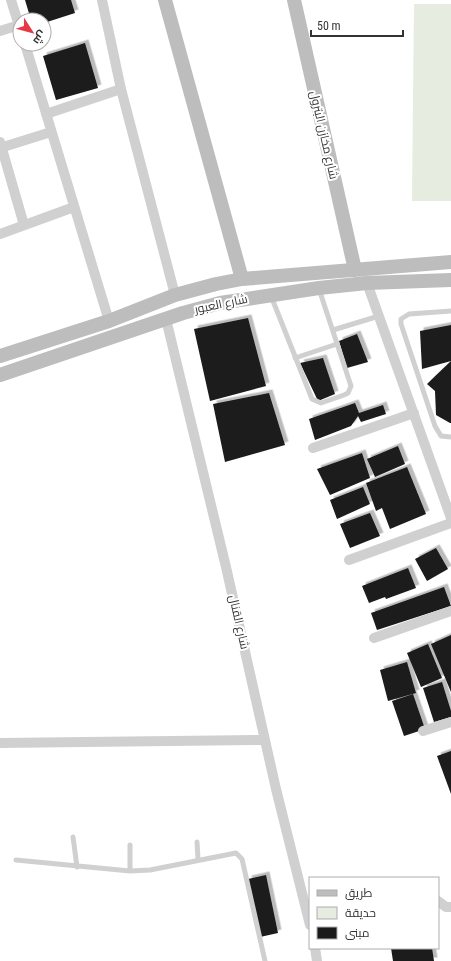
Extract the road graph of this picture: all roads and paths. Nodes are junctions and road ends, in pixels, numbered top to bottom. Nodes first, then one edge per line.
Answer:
1 (11, 0) edge
2 (102, 0) edge
3 (165, 0) edge
4 (294, 0) edge
5 (15, 12) edge
6 (12, 28) edge
7 (0, 31) edge
8 (27, 52) edge
9 (121, 88) junction
10 (46, 114) junction
11 (51, 132) junction
12 (1, 146) edge
13 (74, 206) junction
14 (24, 225) junction
15 (0, 234) edge
16 (451, 262) edge
17 (355, 270) junction
18 (242, 279) junction
19 (451, 280) edge
20 (367, 283) junction
21 (319, 288) junction
22 (174, 295) junction
23 (270, 295) junction
24 (451, 311) edge
25 (379, 316) junction
26 (166, 319) junction
27 (108, 321) junction
28 (333, 330) junction
29 (337, 344) junction
30 (0, 356) edge
31 (296, 358) junction
32 (0, 375) edge
33 (414, 413) junction
34 (451, 437) edge
35 (313, 448) dead end
36 (451, 518) edge
37 (451, 523) edge
38 (349, 560) dead end
39 (451, 611) edge
40 (374, 638) dead end
41 (451, 722) edge
42 (423, 731) dead end
43 (265, 740) junction
44 (0, 743) edge
45 (73, 838) dead end
46 (197, 842) dead end
47 (130, 845) dead end
48 (198, 859) junction
49 (16, 860) dead end
50 (77, 867) junction
51 (130, 871) junction
52 (439, 902) edge
53 (451, 906) edge
54 (309, 921) edge
55 (315, 949) edge
56 (264, 961) edge
57 (317, 961) edge

1 - 5 street
2 - 9 street
3 - 18 street
4 - 17 street, شارع مخازن البترول
6 - 7 street
8 - 10 street
9 - 10 street
9 - 22 street
10 - 11 street
11 - 12 street
11 - 13 street
12 - 14 street
13 - 14 street
13 - 27 street
14 - 15 street
16 - 17 street, شارع العبور
17 - 18 street, شارع العبور
18 - 22 street, شارع العبور
19 - 20 street, شارع العبور
20 - 21 street, شارع العبور
20 - 25 street
21 - 23 street, شارع العبور
21 - 28 lane
22 - 27 street, شارع العبور
23 - 26 street, شارع العبور
23 - 31 lane
24 - 34 lane
25 - 28 lane
25 - 33 street
26 - 32 street, شارع العبور
26 - 43 street, شارع القنال
27 - 30 street, شارع العبور
28 - 29 lane
29 - 31 lane
29 - 31 lane
33 - 35 street
33 - 36 street
37 - 38 street
39 - 40 street
41 - 42 street
43 - 44 street
43 - 54 street, شارع القنال
45 - 50 lane
46 - 48 lane
47 - 51 lane
48 - 51 lane
48 - 56 lane
49 - 50 lane
50 - 51 lane
52 - 53 street
55 - 57 street

